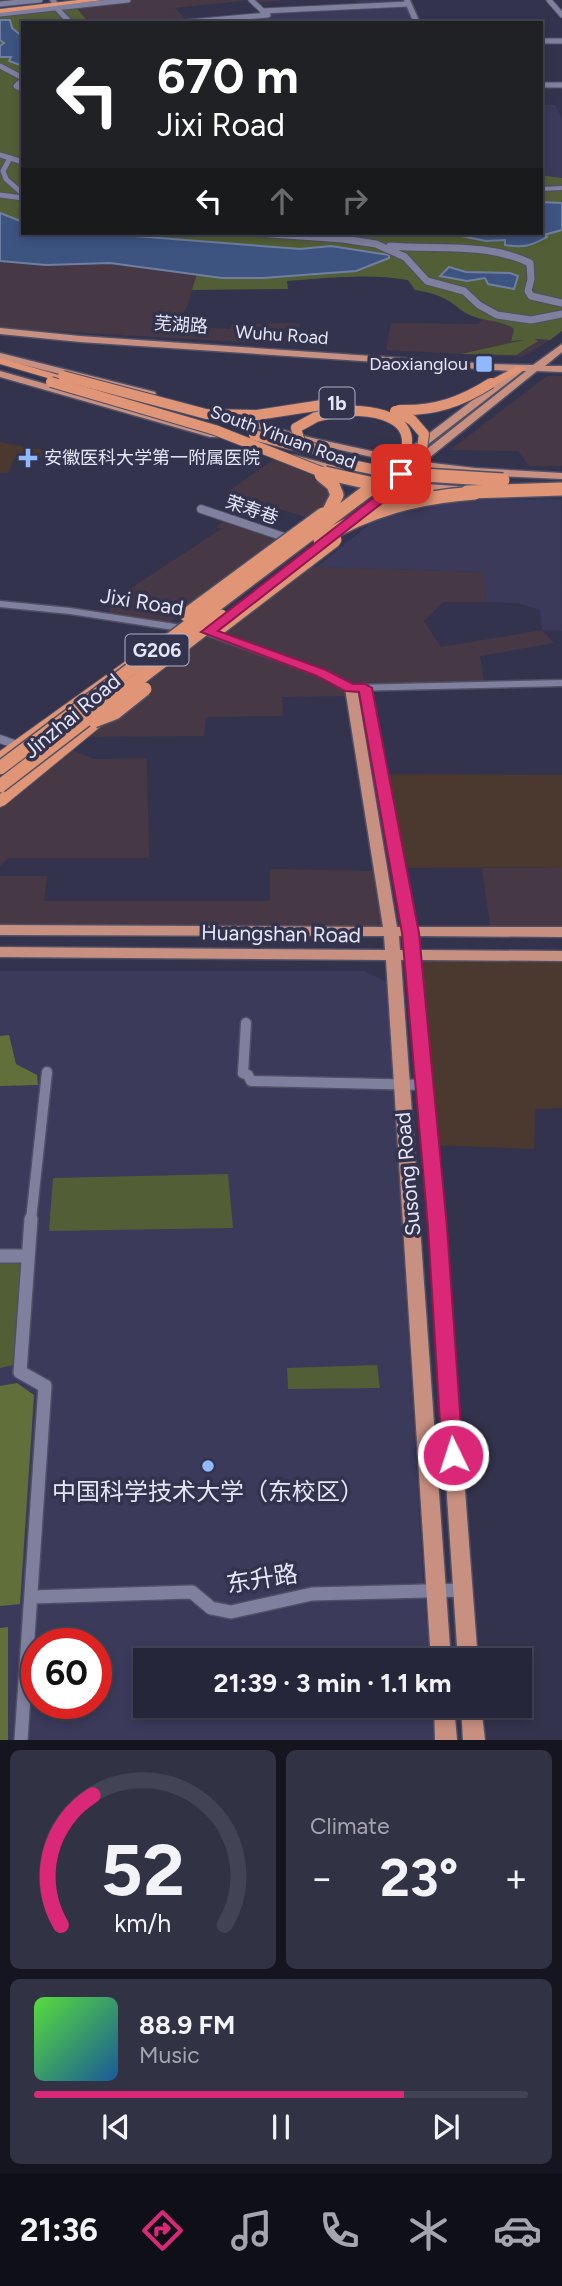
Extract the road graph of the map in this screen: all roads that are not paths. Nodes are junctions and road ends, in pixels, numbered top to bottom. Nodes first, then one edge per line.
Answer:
1 (40, 0) edge
2 (99, 0) edge
3 (128, 0) edge
4 (251, 0) edge
5 (549, 0) edge
6 (407, 2) edge
7 (53, 3) edge
8 (356, 3) edge
9 (0, 9) edge
10 (262, 11) junction
11 (562, 15) edge
12 (69, 21) edge
13 (200, 21) edge
14 (416, 21) edge
15 (543, 41) edge
16 (562, 41) edge
17 (0, 66) edge
18 (21, 78) edge
19 (543, 85) edge
20 (562, 85) edge
21 (4, 155) edge
22 (21, 161) edge
23 (562, 188) edge
24 (543, 189) edge
25 (21, 194) edge
26 (0, 195) edge
27 (21, 196) edge
28 (272, 235) edge
29 (354, 235) edge
30 (371, 243) junction
31 (562, 303) edge
32 (562, 314) edge
33 (0, 329) edge
34 (562, 337) edge
35 (562, 347) edge
36 (1, 362) edge
37 (532, 366) junction
38 (562, 367) edge
39 (0, 374) edge
40 (54, 380) junction
41 (285, 455) junction
42 (407, 462) junction
43 (316, 471) junction
44 (562, 476) edge
45 (372, 480) junction
46 (503, 480) junction
47 (562, 481) edge
48 (388, 484) junction
49 (562, 490) edge
50 (475, 493) junction
51 (514, 493) junction
52 (338, 507) junction
53 (201, 509) dead end
54 (353, 528) joint
55 (293, 540) junction
56 (295, 558) junction
57 (273, 564) junction
58 (0, 604) edge
59 (177, 627) junction
60 (208, 632) junction
61 (562, 683) edge
62 (358, 688) junction
63 (109, 713) joint
64 (66, 718) junction
65 (81, 725) junction
66 (0, 739) edge
67 (17, 745) junction
68 (0, 758) edge
69 (0, 768) edge
70 (0, 786) edge
71 (0, 802) edge
72 (0, 930) edge
73 (562, 932) edge
74 (391, 933) junction
75 (411, 933) junction
76 (0, 952) edge
77 (394, 956) junction
78 (413, 956) junction
79 (562, 956) edge
80 (246, 1023) dead end
81 (47, 1072) dead end
82 (403, 1084) junction
83 (425, 1085) junction
84 (0, 1256) edge
85 (27, 1256) junction
86 (463, 1590) junction
87 (437, 1591) junction
88 (32, 1597) junction
89 (440, 1648) edge
90 (467, 1648) edge
91 (445, 1718) edge
92 (472, 1718) edge
93 (21, 1740) edge
94 (446, 1740) edge
95 (474, 1740) edge

1 - 9 street
2 - 7 highway
3 - 7 street
4 - 10 street
5 - 11 street
6 - 8 street
6 - 14 street
7 - 9 highway
7 - 12 street
8 - 10 street
10 - 13 street
15 - 16 street
17 - 18 street
19 - 20 street
21 - 22 street
21 - 25 street
23 - 24 street
26 - 27 street
28 - 30 street
29 - 30 street
30 - 31 street
30 - 32 street
33 - 37 main road, Wuhu Road
34 - 37 main road, Jinzhai Road
35 - 37 main road, Jinzhai Road
36 - 40 highway
36 - 40 main road, 1b
36 - 42 main road
37 - 38 main road, Wuhu Road
37 - 42 main road, Jinzhai Road
37 - 42 main road, Jinzhai Road
37 - 49 highway, bridge
39 - 40 main road
40 - 41 main road
40 - 43 highway, South Yihuan Road, bridge
40 - 46 highway, South Yihuan Road, bridge
40 - 56 highway, 1b, bridge
41 - 45 main road
41 - 52 main road
42 - 44 main road
42 - 45 highway
42 - 48 main road, Jinzhai Road
43 - 50 highway, South Yihuan Road, bridge
43 - 57 highway, bridge
45 - 48 main road
45 - 52 highway
46 - 47 highway, South Yihuan Road
46 - 57 highway, Jinzhai Road / G206, bridge
48 - 51 main road
48 - 60 main road, Jinzhai Road
49 - 50 highway, South Yihuan Road, bridge
49 - 51 main road
50 - 56 highway, bridge
51 - 54 main road
52 - 55 highway
52 - 64 highway, bridge
53 - 55 street, 荣寿巷
54 - 65 highway, bridge
55 - 59 highway
56 - 65 highway, Jinzhai Road, bridge
57 - 64 highway, Jinzhai Road / G206, bridge
58 - 59 street, Jixi Road
59 - 60 street, Jixi Road
59 - 67 highway
60 - 62 street, Jixi Road
60 - 63 main road, Jinzhai Road
61 - 62 street, Jixi Road
62 - 74 main road, Susong Road
62 - 75 main road, Susong Road
63 - 71 highway, Jinzhai Road
64 - 69 highway, Jinzhai Road / G206, bridge
65 - 70 highway, Jinzhai Road, bridge
66 - 67 street
67 - 68 highway
72 - 74 main road, Huangshan Road
73 - 75 main road, Huangshan Road
74 - 75 main road, Huangshan Road
74 - 77 main road, Susong Road
75 - 78 main road, Susong Road
76 - 77 main road, Huangshan Road
77 - 78 main road, Huangshan Road
77 - 82 main road, Susong Road
78 - 79 main road, Huangshan Road
78 - 83 main road, Susong Road
80 - 82 street
81 - 85 street
82 - 83 street
82 - 87 main road, Susong Road
83 - 86 main road, Susong Road
84 - 85 street
85 - 88 street
86 - 87 street, 东升路
86 - 90 main road, Susong Road
87 - 88 street, 东升路
87 - 89 main road, Susong Road
88 - 93 street
91 - 94 main road
92 - 95 main road

